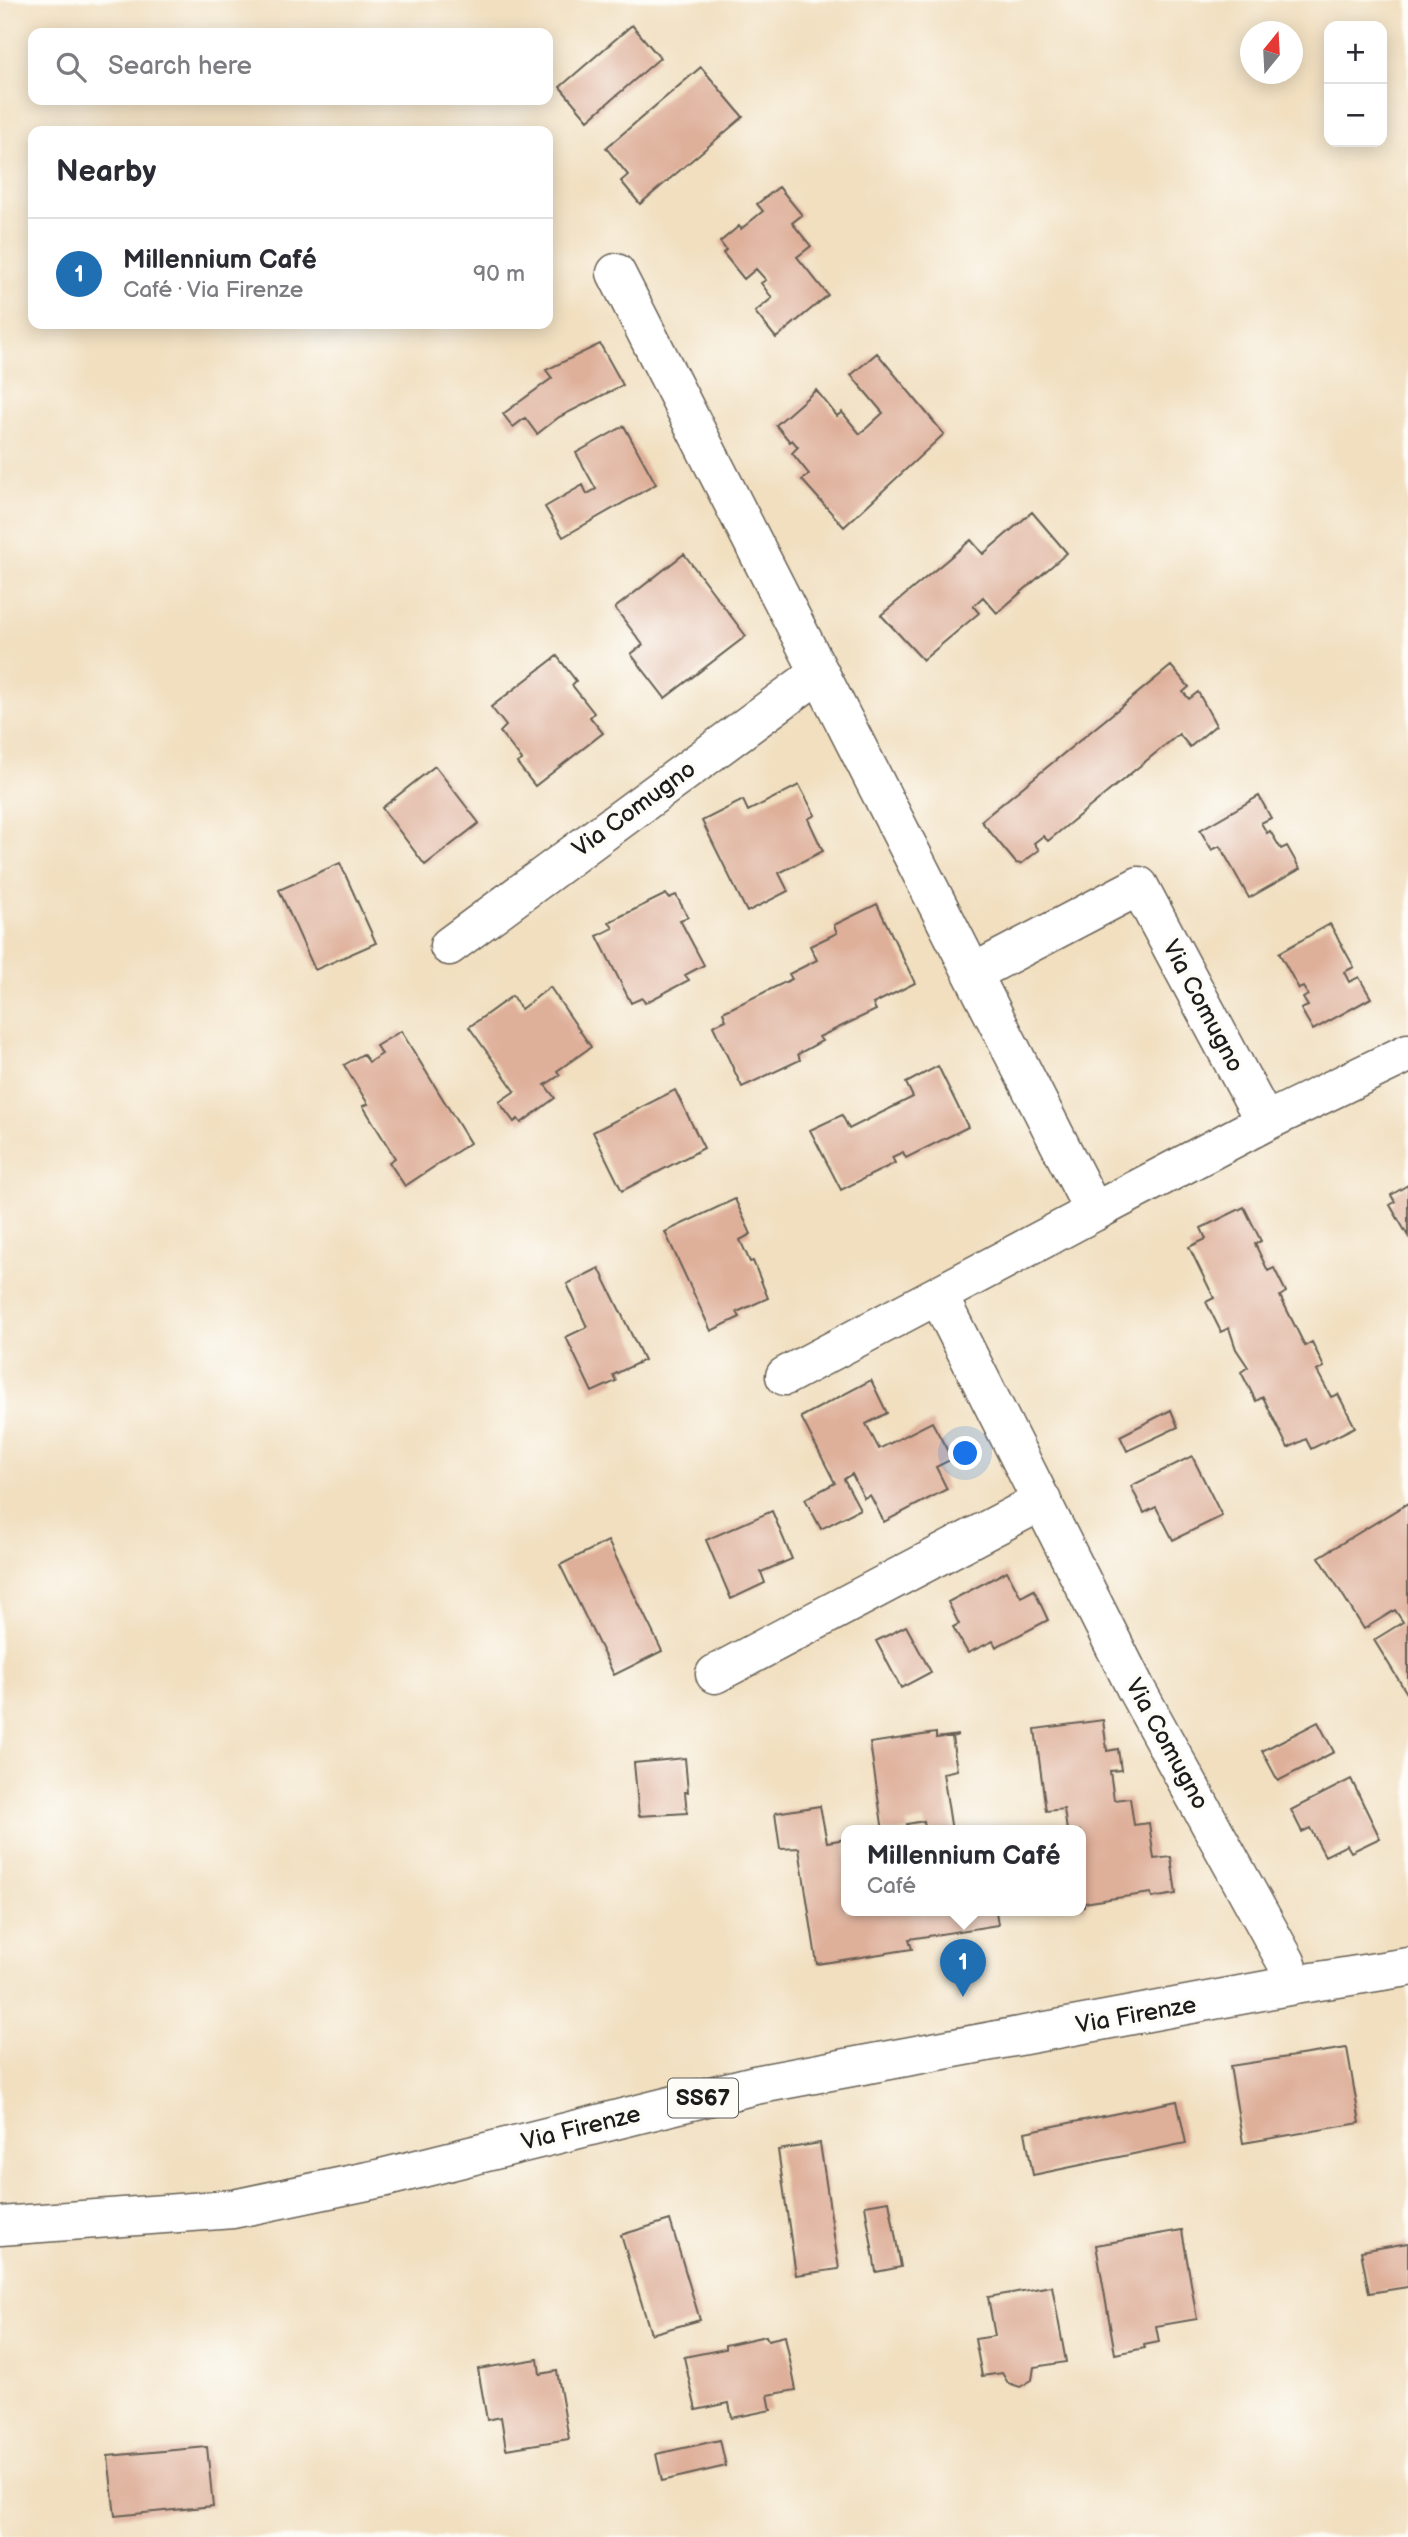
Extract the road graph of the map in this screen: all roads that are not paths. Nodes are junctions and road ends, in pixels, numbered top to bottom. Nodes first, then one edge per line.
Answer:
1 (616, 274) dead end
2 (820, 673) junction
3 (449, 946) dead end
4 (973, 972) junction
5 (1408, 1054) edge
6 (1265, 1122) junction
7 (1094, 1212) junction
8 (938, 1295) junction
9 (785, 1376) dead end
10 (1042, 1502) junction
11 (715, 1674) dead end
12 (1408, 1967) edge
13 (1294, 1986) junction
14 (0, 2227) edge

1 - 2 street
2 - 3 street, Via Comugno
2 - 4 street
4 - 6 street, Via Comugno
4 - 7 street
5 - 6 street
6 - 7 street
7 - 8 street
8 - 9 street
8 - 10 street, Via Comugno
10 - 11 street
10 - 13 street, Via Comugno
12 - 13 street, Via Firenze / SS67
13 - 14 street, Via Firenze / SS67

